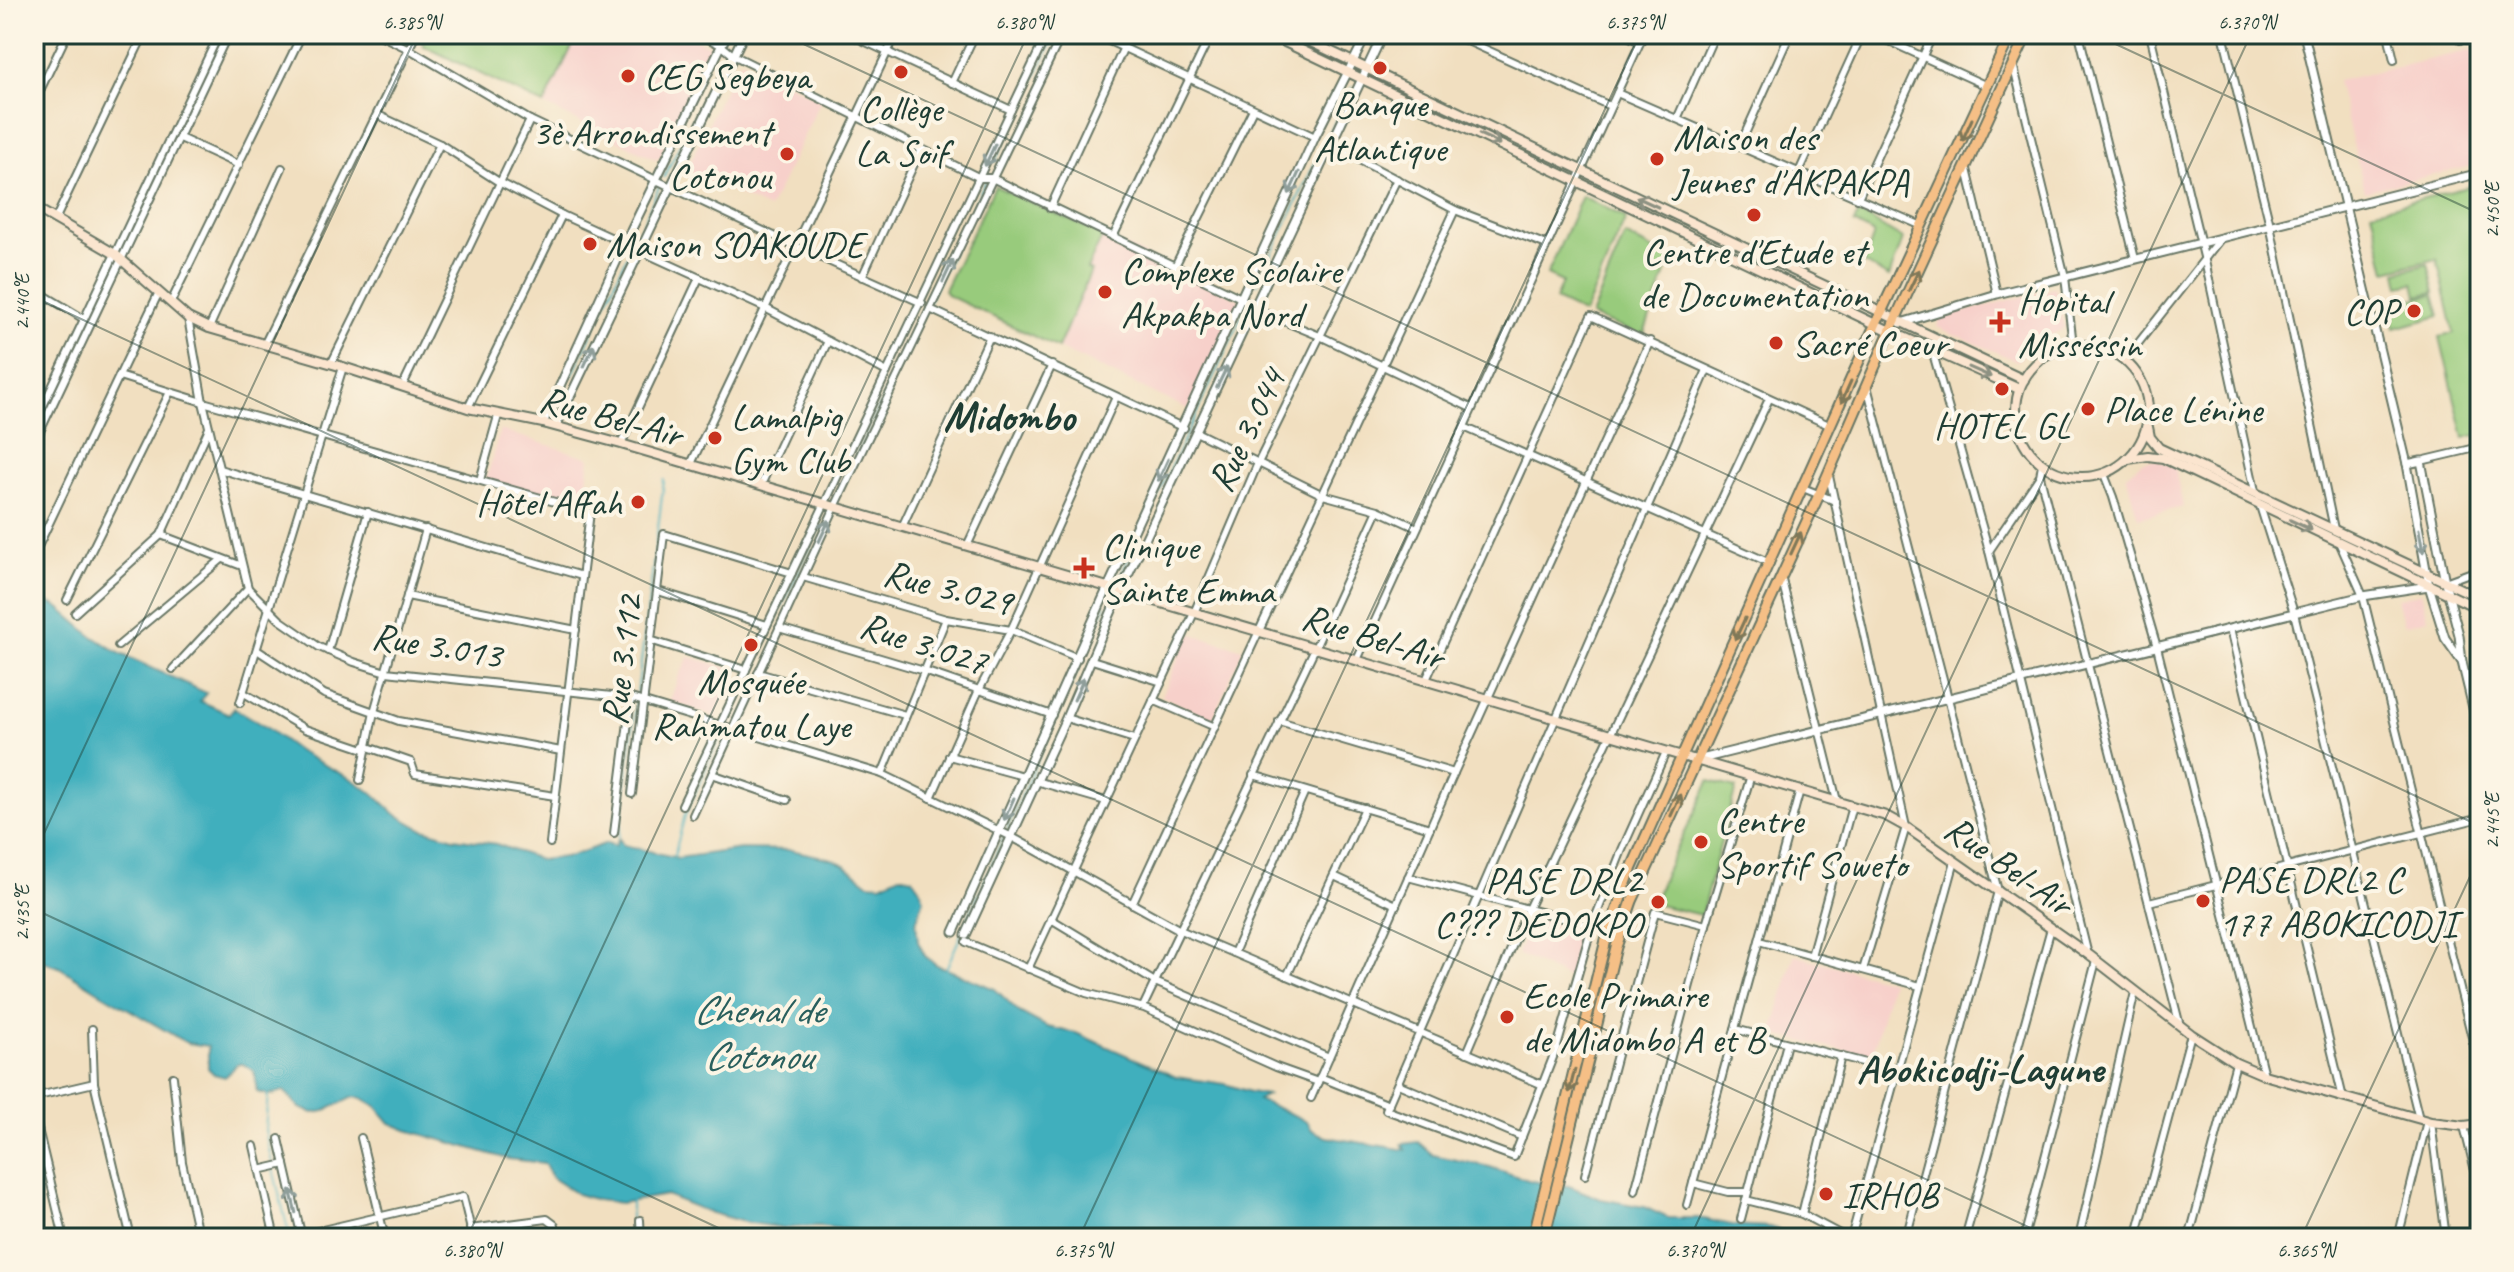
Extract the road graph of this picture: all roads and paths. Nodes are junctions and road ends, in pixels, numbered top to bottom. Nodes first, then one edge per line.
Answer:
1 (67, 34) edge
2 (144, 34) edge
3 (219, 34) edge
4 (228, 34) edge
5 (302, 34) edge
6 (378, 34) edge
7 (416, 34) edge
8 (699, 34) edge
9 (727, 34) edge
10 (744, 34) edge
11 (849, 34) edge
12 (896, 34) edge
13 (975, 34) edge
14 (1047, 34) edge
15 (1062, 34) edge
16 (1094, 34) edge
17 (1211, 34) edge
18 (1268, 34) edge
19 (1294, 34) edge
20 (1367, 34) edge
21 (1383, 34) edge
22 (1452, 34) edge
23 (1624, 34) edge
24 (1644, 34) edge
25 (1715, 34) edge
26 (1790, 34) edge
27 (1862, 34) edge
28 (1873, 34) edge
29 (1933, 34) edge
30 (2011, 34) edge
31 (2027, 34) edge
32 (2079, 34) edge
33 (2150, 34) edge
34 (2223, 34) edge
35 (2304, 34) edge
36 (2388, 34) edge
37 (1461, 36) edge
38 (1640, 42) junction
39 (721, 45) junction
40 (1124, 47) junction
41 (409, 49) junction
42 (888, 52) junction
43 (733, 55) junction
44 (1923, 57) junction
45 (2394, 60) dead end
46 (1353, 62) junction
47 (2013, 64) junction
48 (1347, 73) junction
49 (1363, 74) junction
50 (1190, 79) junction
51 (952, 83) junction
52 (1987, 86) junction
53 (1617, 93) junction
54 (34, 103) edge
55 (1610, 106) junction
56 (1253, 109) junction
57 (1011, 110) junction
58 (378, 115) junction
59 (857, 117) junction
60 (1677, 119) junction
61 (530, 120) junction
62 (1315, 137) junction
63 (180, 138) junction
64 (440, 144) junction
65 (1331, 145) junction
66 (1740, 145) junction
67 (921, 149) junction
68 (239, 165) junction
69 (282, 168) dead end
70 (1967, 169) junction
71 (1581, 170) junction
72 (1799, 172) junction
73 (2480, 173) edge
74 (980, 178) junction
75 (992, 178) junction
76 (1397, 179) junction
77 (656, 180) junction
78 (1577, 180) junction
79 (499, 182) junction
80 (671, 186) junction
81 (1858, 198) junction
82 (2345, 206) junction
83 (34, 207) edge
84 (1050, 208) junction
85 (1455, 210) junction
86 (562, 215) junction
87 (55, 220) junction
88 (2270, 225) junction
89 (1923, 227) junction
90 (1113, 237) junction
91 (2221, 238) junction
92 (625, 243) junction
93 (2201, 243) junction
94 (1547, 245) junction
95 (795, 246) junction
96 (640, 250) junction
97 (119, 256) junction
98 (2135, 259) junction
99 (2205, 261) junction
100 (1175, 266) junction
101 (862, 277) junction
102 (2065, 277) junction
103 (699, 278) junction
104 (35, 292) edge
105 (159, 292) junction
106 (1997, 294) junction
107 (1241, 298) junction
108 (171, 302) junction
109 (922, 303) junction
110 (765, 308) junction
111 (930, 309) junction
112 (1255, 309) junction
113 (1881, 313) junction
114 (188, 318) junction
115 (84, 319) junction
116 (1898, 321) junction
117 (1876, 323) junction
118 (84, 328) junction
119 (209, 328) junction
120 (1890, 331) junction
121 (990, 336) junction
122 (1322, 337) junction
123 (828, 341) junction
124 (1650, 341) junction
125 (264, 345) junction
126 (2073, 345) junction
127 (1932, 350) junction
128 (2125, 360) junction
129 (331, 364) junction
130 (1052, 365) junction
131 (1384, 366) junction
132 (343, 367) junction
133 (1707, 370) junction
134 (887, 372) junction
135 (119, 376) junction
136 (2024, 380) junction
137 (1866, 382) junction
138 (402, 387) junction
139 (2019, 389) junction
140 (170, 392) junction
141 (1116, 397) junction
142 (1769, 399) junction
143 (203, 402) junction
144 (468, 408) junction
145 (1471, 408) junction
146 (498, 416) junction
147 (543, 423) junction
148 (2147, 423) junction
149 (34, 425) edge
150 (556, 426) junction
151 (1831, 426) junction
152 (1464, 427) junction
153 (209, 428) junction
154 (1184, 428) junction
155 (1196, 432) junction
156 (322, 436) junction
157 (34, 444) edge
158 (621, 444) junction
159 (2480, 447) edge
160 (1527, 455) junction
161 (2127, 459) junction
162 (2421, 461) junction
163 (1258, 463) junction
164 (2042, 464) junction
165 (2407, 464) junction
166 (690, 466) junction
167 (219, 469) junction
168 (1828, 472) junction
169 (2104, 474) junction
170 (2040, 476) junction
171 (480, 480) junction
172 (1586, 481) junction
173 (761, 485) junction
174 (1803, 488) junction
175 (2255, 491) junction
176 (304, 493) junction
177 (1323, 495) junction
178 (1819, 495) junction
179 (1835, 501) junction
180 (825, 504) junction
181 (2260, 506) junction
182 (835, 507) junction
183 (1647, 508) junction
184 (1378, 510) junction
185 (368, 512) junction
186 (902, 527) junction
187 (1417, 528) junction
188 (426, 529) junction
189 (2334, 529) junction
190 (1704, 534) junction
191 (161, 535) junction
192 (2339, 542) junction
193 (967, 546) junction
194 (1989, 551) junction
195 (34, 555) edge
196 (222, 559) junction
197 (1770, 563) junction
198 (242, 566) junction
199 (1040, 567) junction
200 (2480, 569) edge
201 (2426, 571) junction
202 (792, 573) junction
203 (582, 576) junction
204 (1781, 576) junction
205 (803, 577) junction
206 (2445, 582) junction
207 (2429, 586) junction
208 (1108, 587) junction
209 (248, 588) junction
210 (658, 591) junction
211 (1121, 591) junction
212 (2448, 594) junction
213 (407, 596) junction
214 (2363, 596) junction
215 (2480, 598) edge
216 (67, 600) dead end
217 (2480, 609) edge
218 (269, 610) junction
219 (75, 613) dead end
220 (1194, 613) junction
221 (2294, 613) junction
222 (946, 619) junction
223 (767, 625) junction
224 (779, 628) junction
225 (2230, 629) junction
226 (576, 630) junction
227 (1011, 630) junction
228 (1258, 631) junction
229 (653, 641) junction
230 (118, 646) dead end
231 (2157, 647) junction
232 (1315, 648) junction
233 (257, 650) junction
234 (328, 651) junction
235 (1078, 658) junction
236 (1092, 660) junction
237 (1357, 660) junction
238 (2462, 662) junction
239 (2088, 664) junction
240 (173, 669) dead end
241 (746, 670) junction
242 (924, 671) junction
243 (386, 672) junction
244 (758, 673) junction
245 (1426, 680) junction
246 (2021, 680) junction
247 (1162, 682) junction
248 (979, 690) junction
249 (568, 691) junction
250 (244, 693) junction
251 (631, 698) junction
252 (1949, 698) junction
253 (1153, 700) junction
254 (1487, 700) junction
255 (645, 702) junction
256 (240, 703) dead end
257 (374, 712) junction
258 (905, 715) junction
259 (1052, 715) junction
260 (1882, 715) junction
261 (1066, 718) junction
262 (1556, 720) junction
263 (1279, 721) junction
264 (719, 725) junction
265 (1215, 727) junction
266 (732, 729) junction
267 (1819, 730) junction
268 (1609, 736) junction
269 (2480, 737) edge
270 (1134, 739) junction
271 (365, 748) junction
272 (561, 751) junction
273 (1666, 752) junction
274 (949, 756) junction
275 (1681, 756) junction
276 (1697, 760) junction
277 (1454, 773) junction
278 (712, 774) junction
279 (882, 774) junction
280 (1253, 775) junction
281 (1751, 775) junction
282 (1023, 776) junction
283 (360, 780) dead end
284 (1036, 781) junction
285 (1800, 790) junction
286 (1305, 791) junction
287 (632, 794) dead end
288 (555, 796) junction
289 (931, 798) junction
290 (787, 800) dead end
291 (1106, 801) junction
292 (1837, 801) junction
293 (682, 805) dead end
294 (1852, 806) junction
295 (1365, 808) junction
296 (693, 815) dead end
297 (2480, 818) edge
298 (1906, 827) junction
299 (1430, 828) junction
300 (999, 831) junction
301 (614, 833) dead end
302 (2421, 833) junction
303 (1010, 836) junction
304 (550, 843) dead end
305 (2353, 850) junction
306 (1955, 861) junction
307 (2287, 867) junction
308 (1072, 870) junction
309 (1334, 876) junction
310 (1408, 877) junction
311 (2216, 885) junction
312 (1998, 891) junction
313 (1478, 896) junction
314 (2149, 902) junction
315 (1132, 904) junction
316 (1396, 905) junction
317 (1528, 909) junction
318 (1051, 919) junction
319 (1706, 925) junction
320 (1592, 926) junction
321 (2051, 928) junction
322 (1180, 930) junction
323 (954, 932) dead end
324 (966, 938) joint
325 (1759, 941) junction
326 (1234, 953) junction
327 (1811, 956) junction
328 (2092, 958) junction
329 (1028, 969) junction
330 (1863, 970) junction
331 (1287, 976) junction
332 (1155, 982) junction
333 (1920, 986) junction
334 (2135, 992) junction
335 (1352, 1004) junction
336 (1143, 1007) junction
337 (2180, 1026) junction
338 (92, 1029) dead end
339 (1735, 1029) junction
340 (1420, 1033) junction
341 (2191, 1034) junction
342 (1787, 1043) junction
343 (1467, 1053) junction
344 (1841, 1056) junction
345 (1329, 1057) junction
346 (2236, 1063) junction
347 (2480, 1070) edge
348 (1897, 1071) junction
349 (2264, 1075) junction
350 (173, 1077) dead end
351 (1319, 1080) junction
352 (94, 1083) junction
353 (1398, 1084) junction
354 (1543, 1085) junction
355 (34, 1097) edge
356 (1311, 1098) dead end
357 (2343, 1098) junction
358 (1389, 1105) junction
359 (34, 1112) edge
360 (2426, 1120) junction
361 (2480, 1124) edge
362 (2464, 1126) junction
363 (1522, 1137) junction
364 (361, 1138) dead end
365 (279, 1139) dead end
366 (254, 1146) dead end
367 (282, 1165) junction
368 (1556, 1165) junction
369 (259, 1170) junction
370 (1585, 1175) dead end
371 (1693, 1183) junction
372 (1635, 1191) dead end
373 (2480, 1191) edge
374 (1747, 1196) junction
375 (1687, 1205) dead end
376 (1802, 1214) junction
377 (380, 1216) junction
378 (1741, 1219) dead end
379 (640, 1220) dead end
380 (470, 1229) junction
381 (302, 1236) edge
382 (64, 1238) edge
383 (131, 1238) edge
384 (199, 1238) edge
385 (273, 1238) edge
386 (385, 1238) edge
387 (473, 1238) edge
388 (558, 1238) edge
389 (641, 1238) edge
390 (1533, 1238) edge
391 (1544, 1238) edge
392 (1849, 1238) edge
393 (1906, 1238) edge
394 (1965, 1238) edge
395 (2024, 1238) edge
396 (2079, 1238) edge
397 (2136, 1238) edge
398 (2189, 1238) edge
399 (2398, 1238) edge
400 (2446, 1238) edge

1 - 54 street
2 - 87 street
3 - 97 street
4 - 63 street
5 - 68 street
6 - 41 street
7 - 41 street
8 - 39 street
9 - 39 street
10 - 43 street
11 - 42 street
12 - 42 street
13 - 51 street
14 - 57 street
15 - 75 street
16 - 40 street
17 - 50 street
18 - 48 main road
19 - 46 main road
20 - 46 street
21 - 49 street
22 - 37 street
23 - 38 street
24 - 38 street
25 - 60 street
26 - 66 street
27 - 72 street
28 - 44 street
29 - 44 street
30 - 52 main road
31 - 47 main road
32 - 98 street
33 - 93 street
34 - 88 street
35 - 82 street
36 - 45 street
37 - 55 street
38 - 53 street
39 - 43 street
39 - 77 street
40 - 50 street
40 - 84 street
41 - 58 street
41 - 61 street
42 - 51 street
42 - 59 street
43 - 59 street
43 - 80 street
44 - 52 street
44 - 81 street
46 - 48 street
46 - 49 main road
47 - 70 main road
47 - 102 street
48 - 49 main road
48 - 62 street
49 - 65 street
49 - 71 main road
49 -> 78 main road
50 - 56 street
50 - 90 street
51 - 57 street
52 -> 89 main road
53 - 55 street
53 - 60 street
55 - 71 street
56 - 62 street
56 - 100 street
57 -> 74 street
58 - 64 street
58 - 125 street
59 - 67 street
59 - 95 street
60 - 66 street
61 - 77 street
61 - 79 street
62 -> 107 street
63 - 68 street
63 - 97 street
64 - 79 street
64 - 129 street
65 - 76 street
65 - 112 street
66 - 72 street
67 - 74 street
67 - 101 street
68 - 108 street
69 - 119 street
70 - 106 street
116 -> 70 main road
71 - 78 street
113 -> 71 main road
72 - 81 street
73 - 82 street
74 - 75 street
74 - 109 street
75 - 84 street
111 -> 75 street
76 - 85 street
76 - 122 street, Rue 3.044
77 - 80 street
77 - 92 street
78 - 94 street
78 - 117 main road
79 - 86 street
79 - 138 street
80 - 95 street
80 - 96 street
81 - 89 street
82 - 88 street
82 - 165 street
83 - 87 main road, Rue Bel-Air
84 - 90 street
85 - 94 street
85 - 131 street
86 - 92 street
86 - 144 street
87 - 97 main road, Rue Bel-Air
88 - 91 street
88 - 189 street
89 - 113 main road
90 - 100 street
91 - 93 street
91 - 99 street
92 - 96 street
92 - 147 street
93 - 98 street
93 - 99 street
94 - 145 street
95 - 101 street
95 - 110 street
96 - 103 street
150 -> 96 street
97 - 105 main road, Rue Bel-Air
97 - 115 street
97 - 118 street
98 - 102 street
99 - 128 street
99 - 175 street
100 - 107 street
101 - 109 street
102 - 106 street
102 - 126 street
103 - 110 street
103 - 158 street
104 - 115 street
105 - 108 main road, Rue Bel-Air
105 - 135 street
106 - 116 street
107 - 112 street
107 - 154 street
108 - 114 main road, Rue Bel-Air
109 - 134 street
110 - 123 street
110 - 166 street
111 - 121 street
111 - 182 street
112 - 122 street
155 -> 112 street
113 - 116 main road
113 - 117 main road
114 - 119 main road, Rue Bel-Air
114 - 143 street, Rue 3.013
115 - 118 street
116 - 120 main road
116 - 136 main road
117 - 120 main road
117 -> 151 main road
118 - 149 street
118 - 157 street
119 - 125 main road, Rue Bel-Air
120 - 127 main road
120 - 137 main road
121 - 130 street
121 - 186 street
122 - 131 street
122 - 163 street, Rue 3.044
123 - 134 street
123 - 173 street
124 - 133 street
124 - 160 street
124 - 172 street
125 - 129 main road, Rue Bel-Air
126 - 128 main road
126 - 136 main road
127 -> 139 main road
127 - 194 street
128 - 148 main road
129 - 132 main road, Rue Bel-Air
130 - 141 street
130 - 193 street
131 - 145 street
131 - 177 street
132 - 138 main road, Rue Bel-Air
132 - 156 street
133 - 142 street
133 - 183 street
134 - 180 street
135 - 140 street
135 - 195 street
136 - 139 main road
137 - 168 main road
137 - 252 street
138 - 144 main road, Rue Bel-Air
139 - 164 main road
140 - 143 street
140 - 216 street
141 - 154 street
141 - 199 street
142 - 151 street
142 - 190 street
143 - 153 street, Rue 3.013
143 - 156 street
144 - 146 main road, Rue Bel-Air
145 - 152 street
146 - 147 main road, Rue Bel-Air
146 - 171 street
147 - 150 main road, Rue Bel-Air
148 - 161 main road
148 - 175 main road
150 - 158 main road, Rue Bel-Air
151 - 174 main road
152 - 160 street
152 - 187 street
153 - 167 street, Rue 3.013
153 - 191 street
154 -> 208 street
155 - 163 street
155 - 211 street
156 - 171 street
156 - 176 street
158 - 166 main road, Rue Bel-Air
159 - 162 street
160 - 172 street
160 - 245 street
161 - 169 main road
161 - 181 main road
162 - 165 street
162 - 206 street
163 - 177 street
163 - 220 street, Rue 3.044
164 - 169 main road
164 - 170 street
165 -> 201 street
166 - 173 main road, Rue Bel-Air
167 - 176 street
167 - 198 street, Rue 3.013
168 - 178 main road
168 - 179 street
169 - 231 street
170 - 194 street
170 - 239 street
171 - 203 street
172 - 183 street
172 - 254 street
173 - 180 main road, Rue Bel-Air
174 - 178 street
174 - 197 main road
175 - 189 main road
176 - 185 street
176 - 218 street
177 - 184 street
177 - 228 street
178 - 179 street
204 -> 178 main road
179 - 260 street
180 - 182 main road, Rue Bel-Air
180 - 202 street
181 -> 192 main road
181 - 221 street
182 - 186 main road, Rue Bel-Air
205 -> 182 street
183 - 190 street
183 - 262 street
184 - 187 street
184 - 232 street
185 - 188 street
185 - 234 street
186 - 193 main road, Rue Bel-Air
187 - 237 street
188 - 203 street
188 - 213 street
189 - 201 main road
190 - 197 street
190 - 268 street
191 - 196 street
191 - 219 street
192 - 207 main road
192 - 214 street
193 - 199 main road, Rue Bel-Air
194 - 246 street
196 - 198 street
196 - 230 street
197 -> 275 main road
198 - 209 street, Rue 3.013
199 - 208 main road, Rue Bel-Air
199 - 227 street
200 - 206 street
201 - 206 main road
201 - 207 street
202 - 210 street, Rue 3.112
202 - 223 street
203 - 226 street
204 - 267 street
204 - 276 main road
205 - 222 street, Rue 3.029
205 - 224 street
206 - 212 street
206 - 215 main road
207 - 212 main road
207 - 214 street
207 - 238 street
208 - 211 main road, Rue Bel-Air
208 - 235 street
209 - 218 street, Rue 3.013
209 - 240 street
210 - 223 street
210 - 229 street, Rue 3.112
211 - 220 main road, Rue Bel-Air
211 - 236 street
212 - 217 main road
212 - 238 street
213 - 226 street
213 - 243 street
214 - 221 street
214 - 302 street
218 - 233 street
218 - 234 street, Rue 3.013
220 - 228 main road, Rue Bel-Air
220 - 247 street, Rue 3.044
221 - 225 street
221 - 305 street
222 - 227 street, Rue 3.029
222 - 242 street
223 - 241 street
224 - 242 street, Rue 3.027
224 - 244 street
225 - 231 street
225 - 307 street
226 - 249 street
227 - 235 street, Rue 3.029
227 - 248 street
228 - 232 main road, Rue Bel-Air
228 - 265 street
229 - 241 street
229 - 255 street, Rue 3.112
231 - 239 street
231 - 311 street
232 - 237 main road, Rue Bel-Air
232 - 263 street
233 - 250 street
233 - 257 street
234 - 243 street, Rue 3.013
235 - 259 street
236 - 247 street
261 -> 236 street
237 - 245 main road, Rue Bel-Air
238 - 269 street
239 - 246 street
239 - 314 street
241 - 264 street
242 - 248 street, Rue 3.027
242 - 258 street
243 - 249 street, Rue 3.013
243 - 257 street
244 - 258 street
244 - 266 street
245 - 254 main road, Rue Bel-Air
246 - 252 street
246 - 328 street
247 - 253 street, Rue 3.044
248 - 259 street, Rue 3.027
248 - 274 street
249 - 251 street, Rue 3.013
249 - 272 street
250 - 256 street
250 - 271 street
251 - 255 street, Rue 3.013
251 - 301 street, Rue 3.112
252 - 260 street
252 - 312 street
253 - 265 street
253 - 270 street, Rue 3.044
254 - 262 main road, Rue Bel-Air
254 - 277 street
255 - 264 street, Rue 3.013
255 - 287 street, Rue 3.112
257 - 271 street
257 - 272 street
258 - 279 street
259 - 282 street
260 - 267 street
260 - 298 street
261 - 270 street
261 - 284 street
262 - 268 main road, Rue Bel-Air
262 - 313 street
263 - 277 street
263 - 280 street
264 - 266 street, Rue 3.013
264 - 293 street
265 - 315 street
266 - 278 street
266 - 279 street, Rue 3.013
267 - 276 street
267 - 292 street
268 - 273 main road, Rue Bel-Air
268 - 317 street
270 - 291 street, Rue 3.044
271 - 283 street
271 - 288 street
272 - 288 street
273 - 275 main road, Rue Bel-Air
273 - 320 street
274 - 282 street
274 - 289 street
275 - 276 main road, Rue Bel-Air
275 -> 368 main road
276 - 281 main road, Rue Bel-Air
368 -> 276 main road
277 - 299 street
278 - 290 street
278 - 296 street
279 - 289 street, Rue 3.013
280 - 286 street
280 - 322 street
281 - 285 main road, Rue Bel-Air
281 - 319 street
282 -> 300 street
284 - 291 street
284 - 303 street
285 - 292 main road, Rue Bel-Air
285 - 325 street
286 - 295 street
286 - 326 street
288 - 304 street
289 - 300 street, Rue 3.013
291 - 308 street, Rue 3.044
292 - 294 main road, Rue Bel-Air
294 - 298 main road, Rue Bel-Air
294 - 327 street
295 - 299 street
295 - 309 street
297 - 302 street
298 - 306 main road, Rue Bel-Air
298 - 330 street
299 - 310 street
300 - 303 street, Rue 3.013
300 - 323 street
302 - 305 street
302 - 347 street
303 - 308 street, Rue 3.013
303 - 324 street
305 - 307 street
305 - 360 street
306 - 312 main road, Rue Bel-Air
306 - 333 street
307 - 311 street
307 - 357 street
308 - 315 street, Rue 3.013
308 - 318 street, Rue 3.044
309 - 316 street
309 - 331 street
310 - 313 street
310 - 316 street
311 - 314 street
311 - 349 street
312 - 321 main road, Rue Bel-Air
312 - 393 street
313 - 317 street
313 - 340 street
314 - 337 street
315 - 322 street, Rue 3.013
316 - 335 street
317 - 320 street
317 - 343 street
318 - 329 street, Rue 3.044
318 - 332 street
319 - 370 street
319 - 372 street
320 - 354 street
321 - 328 main road, Rue Bel-Air
321 - 394 street
322 - 326 street, Rue 3.013
322 - 332 street
324 - 329 street
325 - 327 street
325 - 339 street
326 - 331 street, Rue 3.013
327 - 330 street
328 - 334 main road, Rue Bel-Air
328 - 395 street
329 - 336 street
330 - 333 street
331 - 335 street, Rue 3.013
332 - 336 street
332 - 345 street
333 - 348 street
334 - 337 main road, Rue Bel-Air
334 - 396 street
335 - 340 street, Rue 3.013
335 - 345 street
336 - 351 street
337 - 341 main road, Rue Bel-Air
338 - 352 street
339 - 342 street
339 - 371 street
340 - 343 street, Rue 3.013
340 - 353 street
341 - 346 main road, Rue Bel-Air
341 - 397 street
342 - 344 street
342 - 374 street
343 - 354 street, Rue 3.013
344 - 348 street
344 - 376 street
345 - 351 street
346 - 349 main road, Rue Bel-Air
346 - 398 street
348 - 392 street
349 - 357 main road, Rue Bel-Air
350 - 384 street
351 - 356 street
351 - 358 street
352 - 355 street
352 - 383 street
353 - 358 street
353 - 363 street
354 - 363 street
357 - 360 main road, Rue Bel-Air
358 - 363 street
359 - 382 street
360 - 362 main road, Rue Bel-Air
360 - 399 street
360 - 400 street
361 - 362 main road, Rue Bel-Air
362 - 373 street
364 - 377 street
365 - 367 street
366 - 369 street
367 - 369 street
381 -> 367 street
368 - 390 main road
368 - 391 main road
369 - 385 street
371 - 374 street
371 - 375 street
374 - 376 street
374 - 378 street
376 - 392 street
377 - 380 street
377 - 381 street
377 - 386 street
379 - 389 street
380 - 387 street
380 - 388 street

